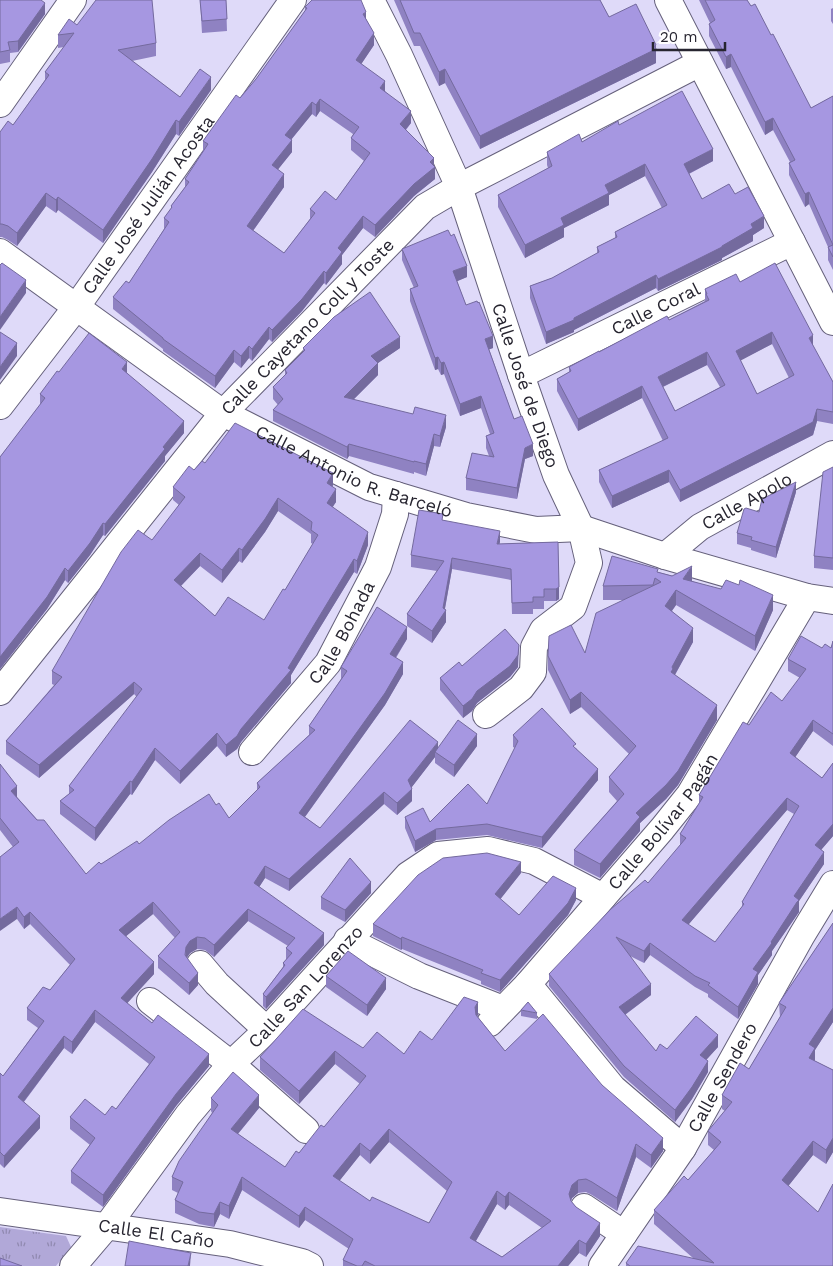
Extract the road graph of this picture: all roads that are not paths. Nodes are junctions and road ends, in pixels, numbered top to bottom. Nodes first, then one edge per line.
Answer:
1 (73, 0) edge
2 (293, 0) edge
3 (371, 0) edge
4 (668, 0) edge
5 (700, 63) junction
6 (0, 104) edge
7 (459, 186) junction
8 (792, 242) junction
9 (0, 252) edge
10 (77, 306) junction
11 (833, 322) edge
12 (520, 376) junction
13 (0, 406) edge
14 (224, 413) junction
15 (833, 454) edge
16 (396, 494) junction
17 (581, 528) junction
18 (665, 556) junction
19 (807, 597) junction
20 (833, 601) edge
21 (0, 692) edge
22 (486, 715) dead end
23 (252, 752) dead end
24 (833, 884) edge
25 (603, 897) junction
26 (347, 940) junction
27 (200, 964) dead end
28 (528, 984) junction
29 (150, 1001) dead end
30 (267, 1030) junction
31 (231, 1064) junction
32 (306, 1130) dead end
33 (684, 1148) junction
34 (584, 1207) dead end
35 (0, 1211) edge
36 (107, 1226) junction
37 (624, 1234) junction
38 (77, 1265) edge
39 (310, 1266) edge
40 (602, 1266) edge

1 - 6 street
2 - 10 street, Calle José Julián Acosta
3 - 7 street, Calle José de Diego
4 - 5 street
5 - 7 street, Calle Cayetano Coll y Toste
5 - 8 street
7 - 12 street, Calle José de Diego
7 - 14 street, Calle Cayetano Coll y Toste
8 - 11 street
8 - 12 street, Calle Coral
9 - 10 street, Calle Antonio R. Barceló
10 - 13 street, Calle José Julián Acosta
10 - 14 street, Calle Antonio R. Barceló
12 - 17 street, Calle José de Diego
14 - 16 street, Calle Antonio R. Barceló
14 - 21 street, Calle Cayetano Coll y Toste
15 - 18 street, Calle Apolo
16 - 17 street, Calle Antonio R. Barceló
16 - 23 street, Calle Bohada
17 - 18 street
17 - 22 street, Calle José de Diego
18 - 19 street
19 - 20 street
19 - 25 street, Calle Bolívar Pagán
24 - 33 street, Calle Sendero
25 - 26 street, Calle San Lorenzo
25 - 28 street, Calle Bolívar Pagán
26 - 28 street, Calle Bolívar Pagán
26 - 30 street, Calle San Lorenzo
27 - 30 street
28 - 33 street
29 - 31 street
30 - 31 street, Calle San Lorenzo
31 - 32 street
31 - 36 street, Calle San Lorenzo
33 - 37 street, Calle Sendero
34 - 37 street
35 - 36 street, Calle El Caño
36 - 38 street, Calle San Lorenzo
36 - 39 street, Calle El Caño
37 - 40 street, Calle Sendero

